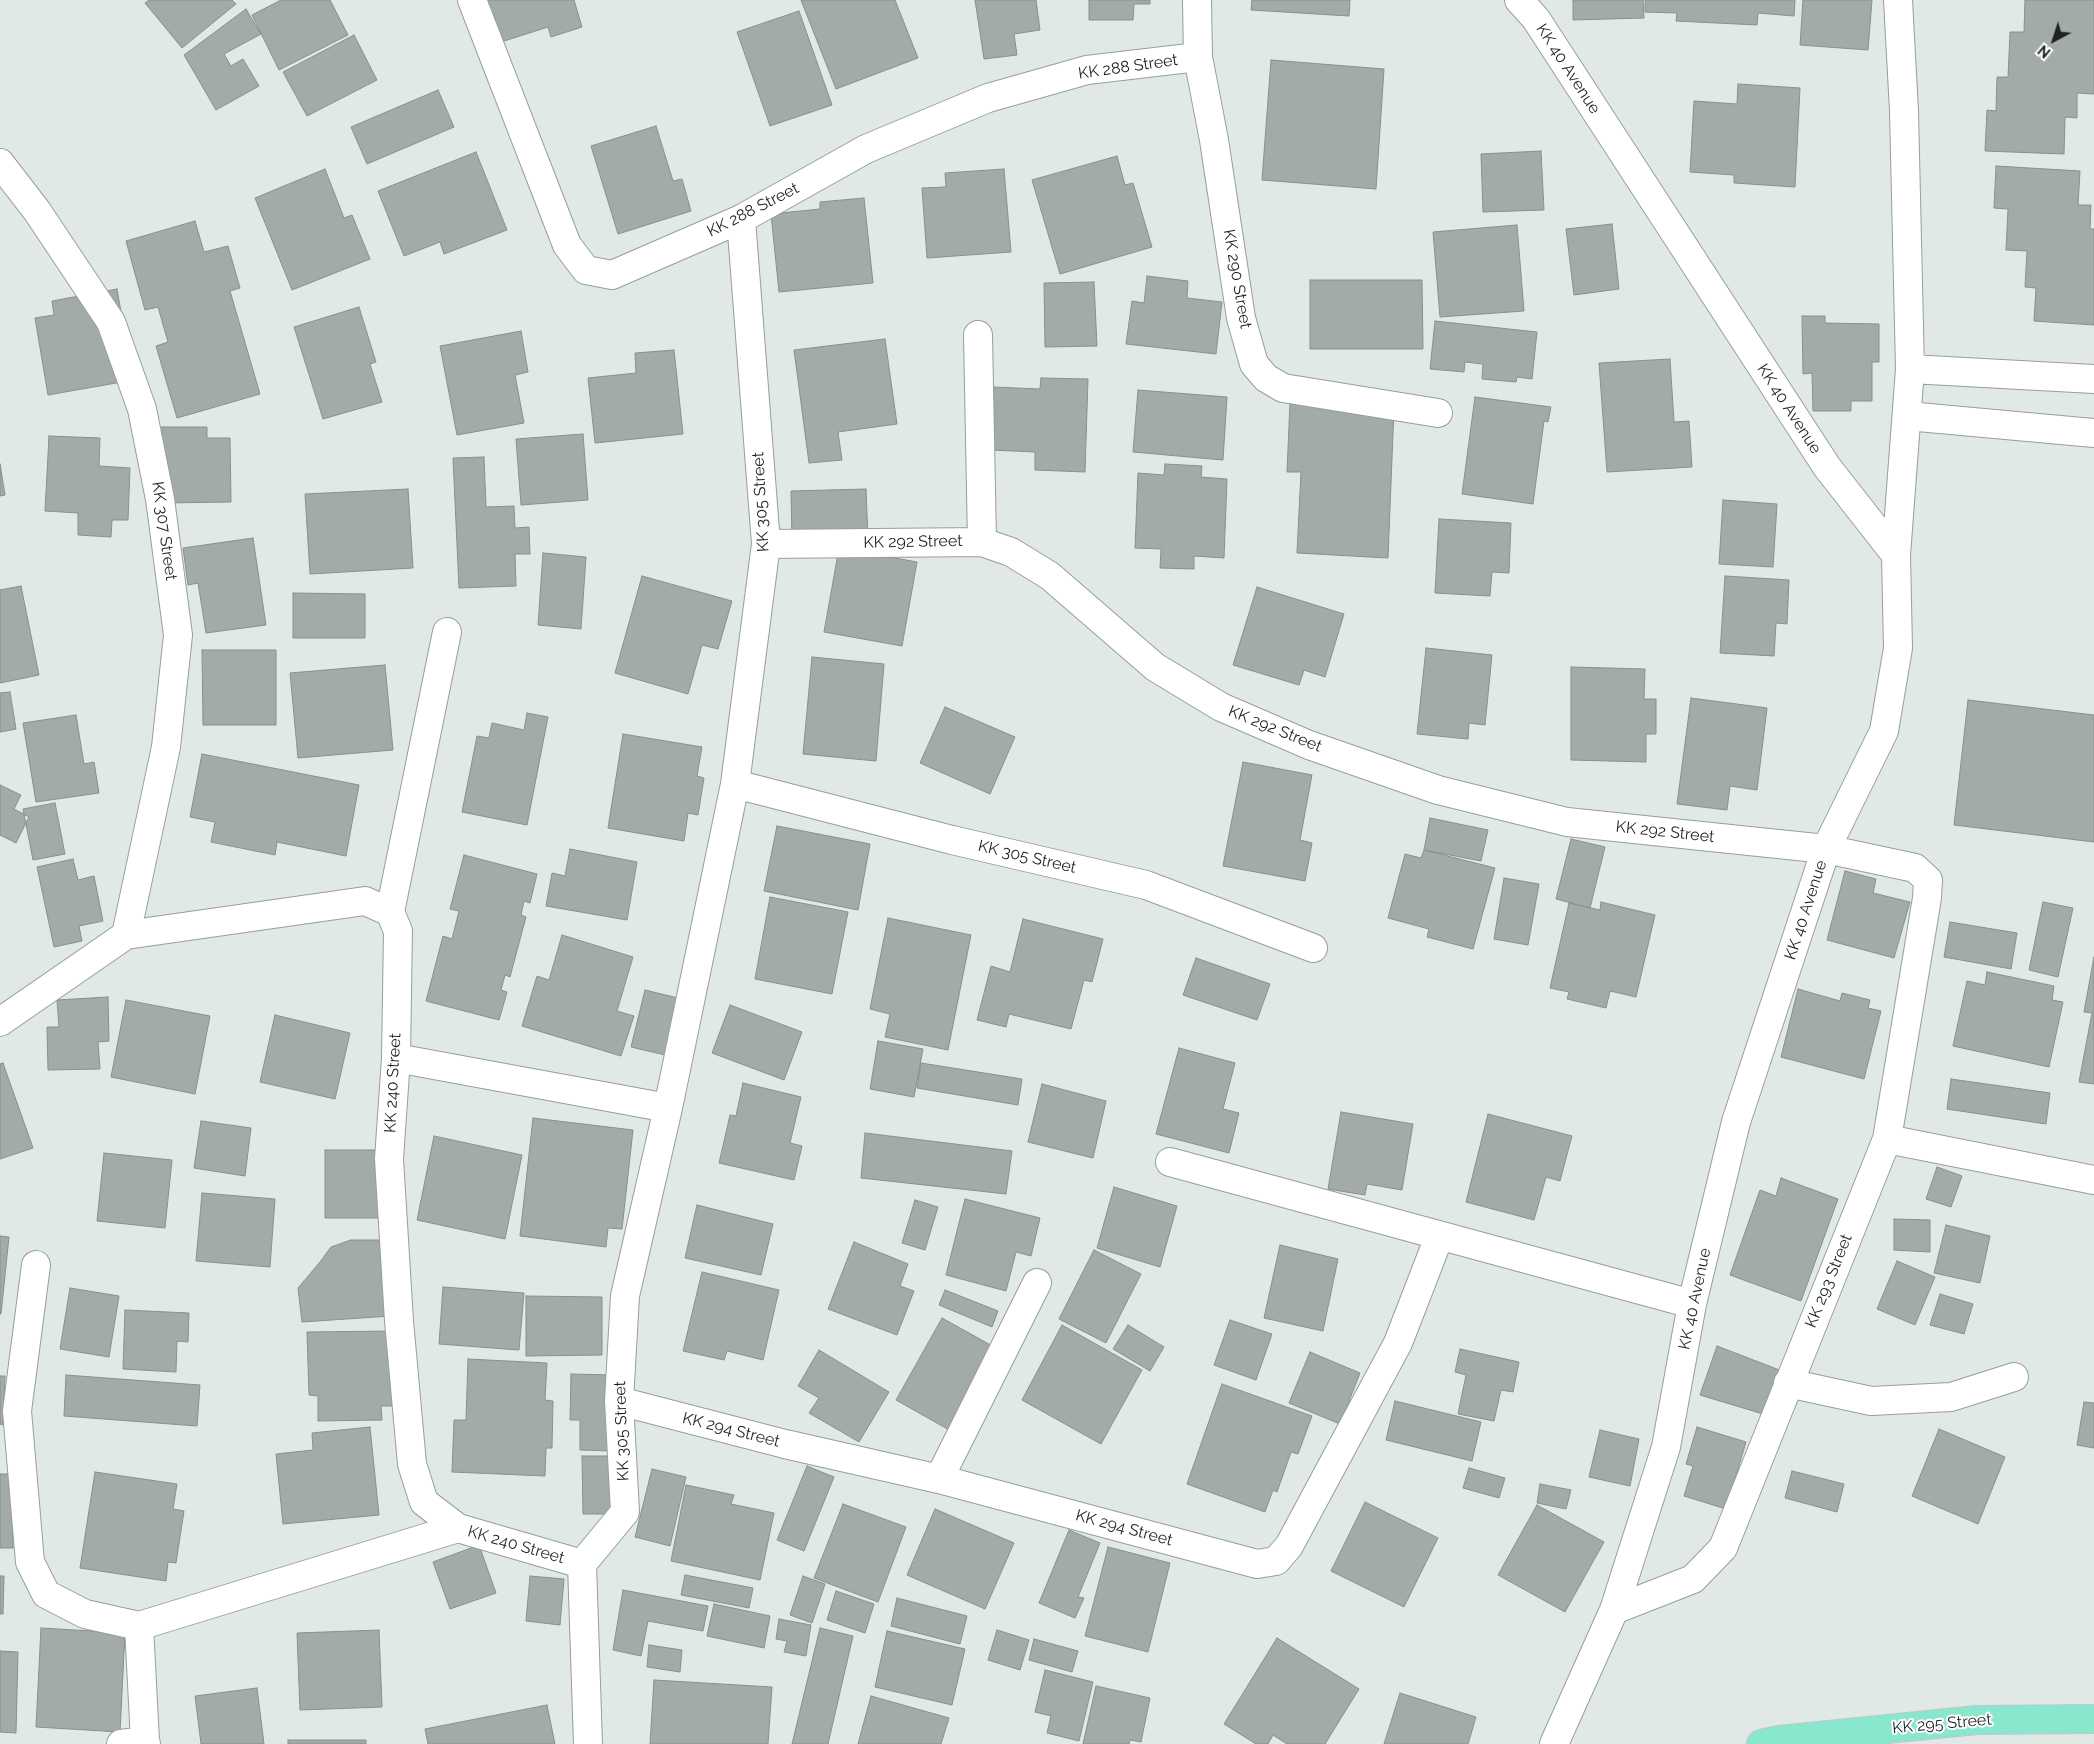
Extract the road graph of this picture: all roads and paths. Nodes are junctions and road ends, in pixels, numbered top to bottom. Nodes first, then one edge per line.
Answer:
1 (472, 0) edge
2 (1198, 0) edge
3 (1519, 0) edge
4 (1898, 0) edge
5 (1198, 57) junction
6 (0, 163) edge
7 (741, 220) junction
8 (978, 335) dead end
9 (1910, 369) junction
10 (2094, 379) edge
11 (1438, 413) dead end
12 (1907, 416) junction
13 (2094, 433) edge
14 (982, 542) junction
15 (766, 544) junction
16 (1896, 555) junction
17 (447, 632) dead end
18 (735, 784) junction
19 (1826, 849) junction
20 (1928, 880) joint
21 (390, 912) junction
22 (126, 936) junction
23 (1313, 948) dead end
24 (0, 1022) edge
25 (396, 1058) junction
26 (668, 1108) junction
27 (1887, 1138) junction
28 (1170, 1162) dead end
29 (2094, 1180) edge
30 (1440, 1237) junction
31 (36, 1265) dead end
32 (1037, 1283) dead end
33 (1692, 1304) junction
34 (2014, 1377) dead end
35 (1788, 1383) junction
36 (618, 1401) junction
37 (939, 1479) junction
38 (458, 1528) junction
39 (582, 1564) junction
40 (1614, 1610) junction
41 (139, 1626) junction
42 (2094, 1719) edge
43 (137, 1743) edge
44 (588, 1744) edge
45 (1554, 1744) edge
46 (1761, 1744) edge

1 - 7 street, KK 288 Street
2 - 5 street, KK 290 Street
3 - 16 street, KK 40 Avenue
4 - 9 street
5 - 7 street, KK 288 Street
5 - 11 street, KK 290 Street
6 - 22 street, KK 307 Street
7 - 15 street, KK 305 Street
8 - 14 street
9 - 10 street
9 - 12 street
12 - 13 street
12 - 16 street
14 - 15 street, KK 292 Street
14 - 19 street, KK 292 Street
15 - 18 street, KK 305 Street
16 - 19 street, KK 40 Avenue
17 - 21 street
18 - 23 street, KK 305 Street
18 - 26 street, KK 305 Street
19 - 20 street, KK 40 Avenue
19 - 33 street, KK 40 Avenue
20 - 27 street, KK 293 Street
21 - 22 street
21 - 25 street, KK 240 Street
22 - 24 street
25 - 26 street
25 - 38 street, KK 240 Street
26 - 36 street, KK 305 Street
27 - 29 street
27 - 35 street, KK 293 Street
28 - 30 street
30 - 33 street
30 - 37 street, KK 294 Street
31 - 41 street
32 - 37 street
33 - 40 street, KK 40 Avenue
34 - 35 street
35 - 40 street, KK 293 Street
36 - 37 street, KK 294 Street
36 - 39 street, KK 305 Street
38 - 39 street, KK 240 Street
38 - 41 street
39 - 44 street
40 - 45 street, KK 40 Avenue
41 - 43 street
42 - 46 main road, KK 295 Street

